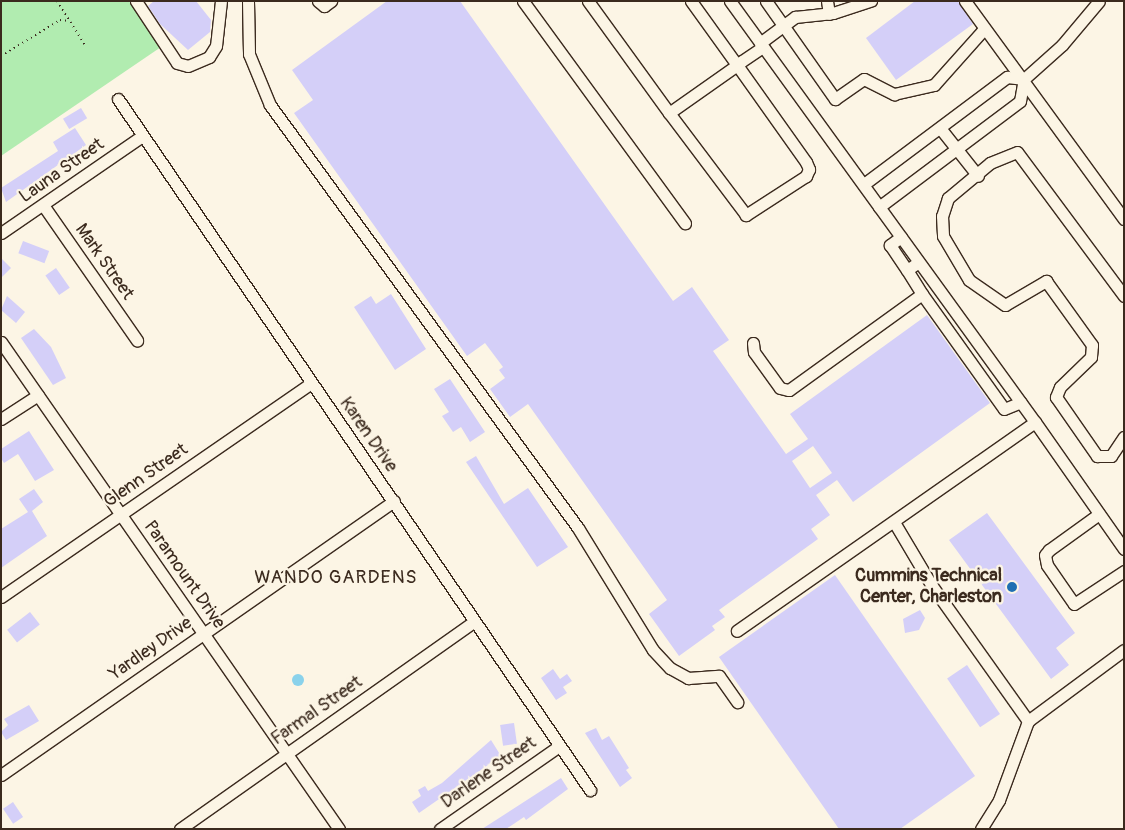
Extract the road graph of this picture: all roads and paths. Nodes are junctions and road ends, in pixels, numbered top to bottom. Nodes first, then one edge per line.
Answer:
1 (57, 1) edge
2 (136, 1) edge
3 (221, 1) edge
4 (248, 1) edge
5 (318, 1) edge
6 (331, 1) edge
7 (523, 1) edge
8 (588, 1) edge
9 (691, 1) edge
10 (730, 1) edge
11 (766, 1) edge
12 (827, 1) edge
13 (871, 1) edge
14 (965, 1) edge
15 (1099, 1) edge
16 (63, 11) junction
17 (829, 14) junction
18 (60, 20) junction
19 (70, 21) junction
20 (783, 25) junction
21 (983, 30) junction
22 (85, 45) dead end
23 (762, 45) junction
24 (1, 56) edge
25 (737, 65) junction
26 (1024, 79) junction
27 (118, 99) dead end
28 (670, 114) junction
29 (940, 128) junction
30 (142, 136) junction
31 (958, 151) junction
32 (978, 176) junction
33 (864, 184) junction
34 (43, 205) junction
35 (879, 207) junction
36 (1124, 219) edge
37 (685, 223) dead end
38 (1, 233) edge
39 (901, 237) junction
40 (919, 262) junction
41 (907, 270) junction
42 (922, 294) junction
43 (1124, 296) edge
44 (137, 340) dead end
45 (1, 342) edge
46 (753, 343) dead end
47 (311, 383) junction
48 (38, 395) junction
49 (1020, 402) junction
50 (1, 419) edge
51 (1035, 422) junction
52 (1124, 437) edge
53 (394, 502) junction
54 (121, 514) junction
55 (1099, 514) junction
56 (894, 522) junction
57 (1124, 549) edge
58 (1124, 571) edge
59 (1, 597) edge
60 (473, 622) junction
61 (737, 630) dead end
62 (204, 634) junction
63 (1124, 650) edge
64 (737, 702) dead end
65 (1028, 721) junction
66 (559, 746) junction
67 (287, 753) junction
68 (1, 775) edge
69 (590, 790) dead end
70 (180, 829) edge
71 (339, 829) edge
72 (440, 829) edge
73 (981, 829) edge

1 - 16 path
2 - 3 street
4 - 64 street
5 - 6 street
7 - 37 street
8 - 28 street
9 - 25 street
10 - 23 street
11 - 20 street
12 - 17 street
13 - 17 street
14 - 21 street
15 - 26 street
16 - 18 path
16 - 19 path
17 - 20 street
18 - 19 path
18 - 24 path
19 - 22 path
20 - 21 street
20 - 23 street
21 - 26 street
23 - 25 street
23 - 33 street
25 - 28 street
25 - 28 street
26 - 29 street
26 - 31 street
26 - 36 street
27 - 30 street, Karen Drive
29 - 31 street
29 - 33 street
30 - 34 street, Launa Street
30 - 47 street, Karen Drive
31 - 32 street
31 - 35 street
32 - 43 street
32 - 52 street
33 - 35 street
34 - 38 street, Launa Street
34 - 44 street, Mark Street
35 - 39 street
39 - 40 street
39 - 41 street
40 - 41 street
40 - 49 street
41 - 42 street
42 - 46 street
42 - 49 street
45 - 48 street, Paramount Drive
47 - 53 street, Karen Drive
47 - 54 street, Glenn Street
48 - 50 street
48 - 54 street, Paramount Drive
49 - 51 street
51 - 55 street
51 - 56 street
53 - 60 street, Karen Drive
53 - 62 street, Yardley Drive
54 - 59 street, Glenn Street
54 - 62 street, Paramount Drive
55 - 57 street
55 - 58 street
56 - 61 street
56 - 65 street
60 - 66 street, Karen Drive
60 - 67 street, Farmal Street
62 - 67 street, Paramount Drive
62 - 68 street, Yardley Drive
63 - 65 street
65 - 73 street
66 - 69 street, Karen Drive
66 - 72 street, Darlene Street
67 - 70 street, Farmal Street
67 - 71 street, Paramount Drive

